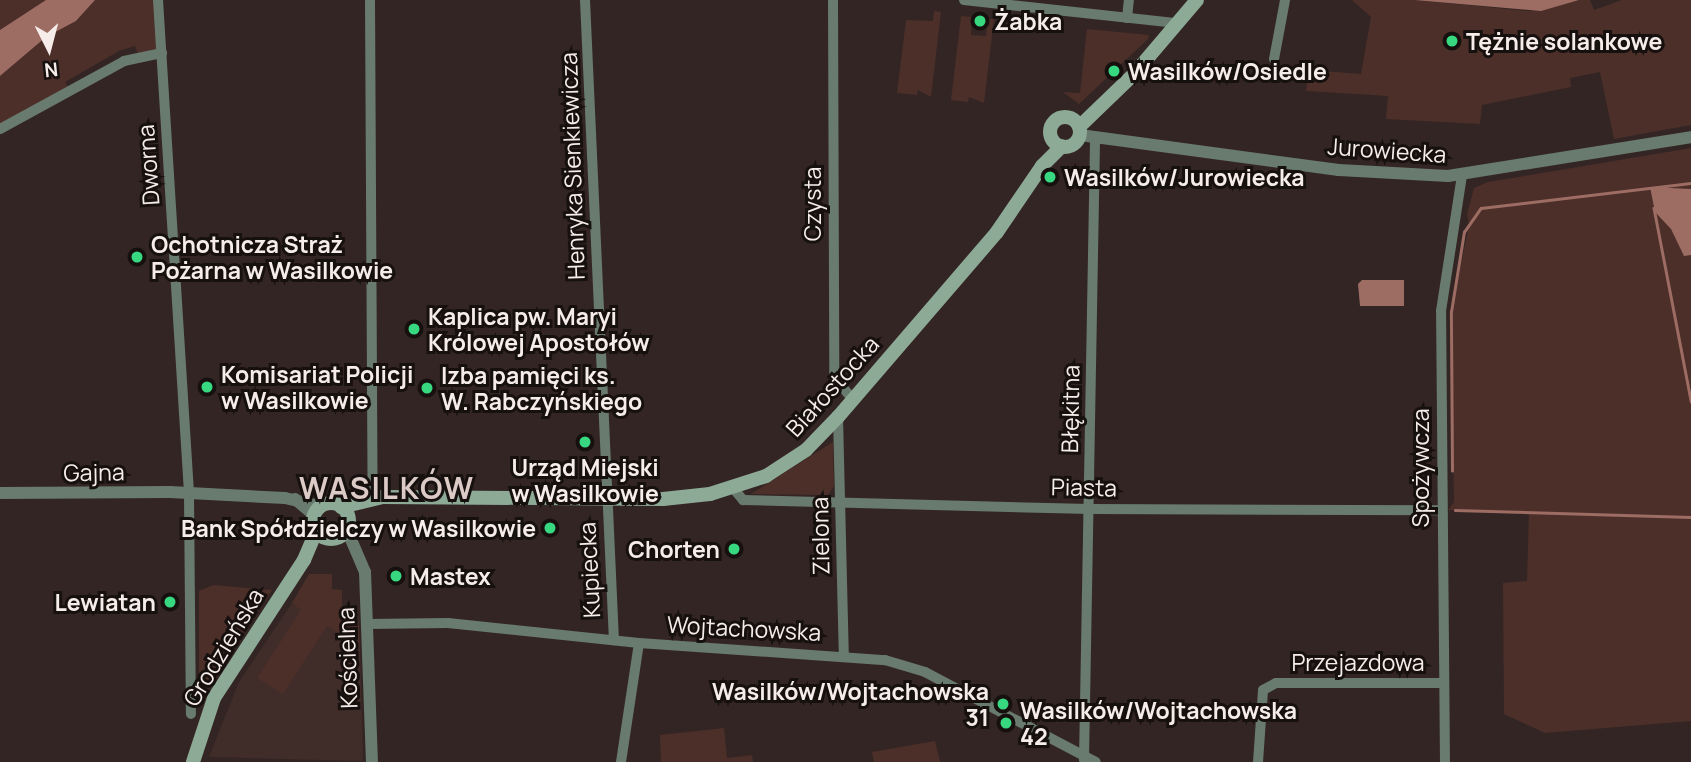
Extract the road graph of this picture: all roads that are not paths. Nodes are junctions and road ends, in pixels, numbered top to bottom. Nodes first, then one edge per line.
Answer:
1 (158, 0) edge
2 (370, 0) edge
3 (585, 0) edge
4 (833, 0) edge
5 (964, 0) edge
6 (1129, 0) edge
7 (1197, 0) edge
8 (1285, 0) edge
9 (1127, 18) junction
10 (1177, 23) junction
11 (162, 53) junction
12 (1274, 59) dead end
13 (1077, 127) junction
14 (0, 129) edge
15 (1691, 137) edge
16 (1095, 140) junction
17 (1057, 143) junction
18 (1462, 176) junction
19 (853, 400) junction
20 (838, 417) junction
21 (733, 488) junction
22 (0, 493) edge
23 (188, 495) junction
24 (607, 498) junction
25 (371, 500) junction
26 (841, 502) junction
27 (1090, 509) junction
28 (1441, 510) junction
29 (317, 511) junction
30 (344, 522) junction
31 (320, 535) junction
32 (367, 624) junction
33 (614, 640) junction
34 (639, 643) junction
35 (844, 655) junction
36 (1443, 683) junction
37 (191, 714) dead end
38 (1088, 760) edge
39 (193, 762) edge
40 (372, 762) edge
41 (621, 762) edge
42 (1258, 762) edge
43 (1445, 762) edge

1 - 11 street, Dworna
2 - 25 street
3 - 24 street, Henryka Sienkiewicza
4 - 19 street, Czysta
5 - 9 street
6 - 9 street
7 - 10 main road
8 - 12 street
9 - 10 street
10 - 13 main road
11 - 14 street
11 - 23 street, Dworna
13 - 16 street, Jurowiecka
13 - 17 main road
13 - 17 main road
15 - 18 street, Jurowiecka
16 - 18 street, Jurowiecka
16 - 27 street, Błękitna
17 - 19 main road, Białostocka
18 - 28 street, Spożywcza
19 - 20 main road, Białostocka
20 - 21 main road, Białostocka
20 - 26 street, Zielona
21 - 24 main road, Białostocka
21 - 26 street, Piasta
22 - 23 street, Gajna
23 - 29 street, Gajna
23 - 37 street, Dworna
24 - 25 main road, Białostocka
24 - 33 street, Kupiecka
25 - 30 main road
26 - 27 street, Piasta
26 - 35 street, Zielona
27 - 28 street, Piasta
27 - 38 street, Błękitna
28 - 36 street, Spożywcza
29 - 30 main road
29 - 31 main road
30 - 31 main road
30 - 32 street, Kościelna
31 - 39 main road, Grodzieńska
32 - 33 street, Wojtachowska
32 - 40 street, Kościelna
33 - 34 street, Wojtachowska
34 - 35 street, Wojtachowska
34 - 41 street
35 - 38 street, Wojtachowska
36 - 42 street, Przejazdowa
36 - 43 street, Spożywcza

